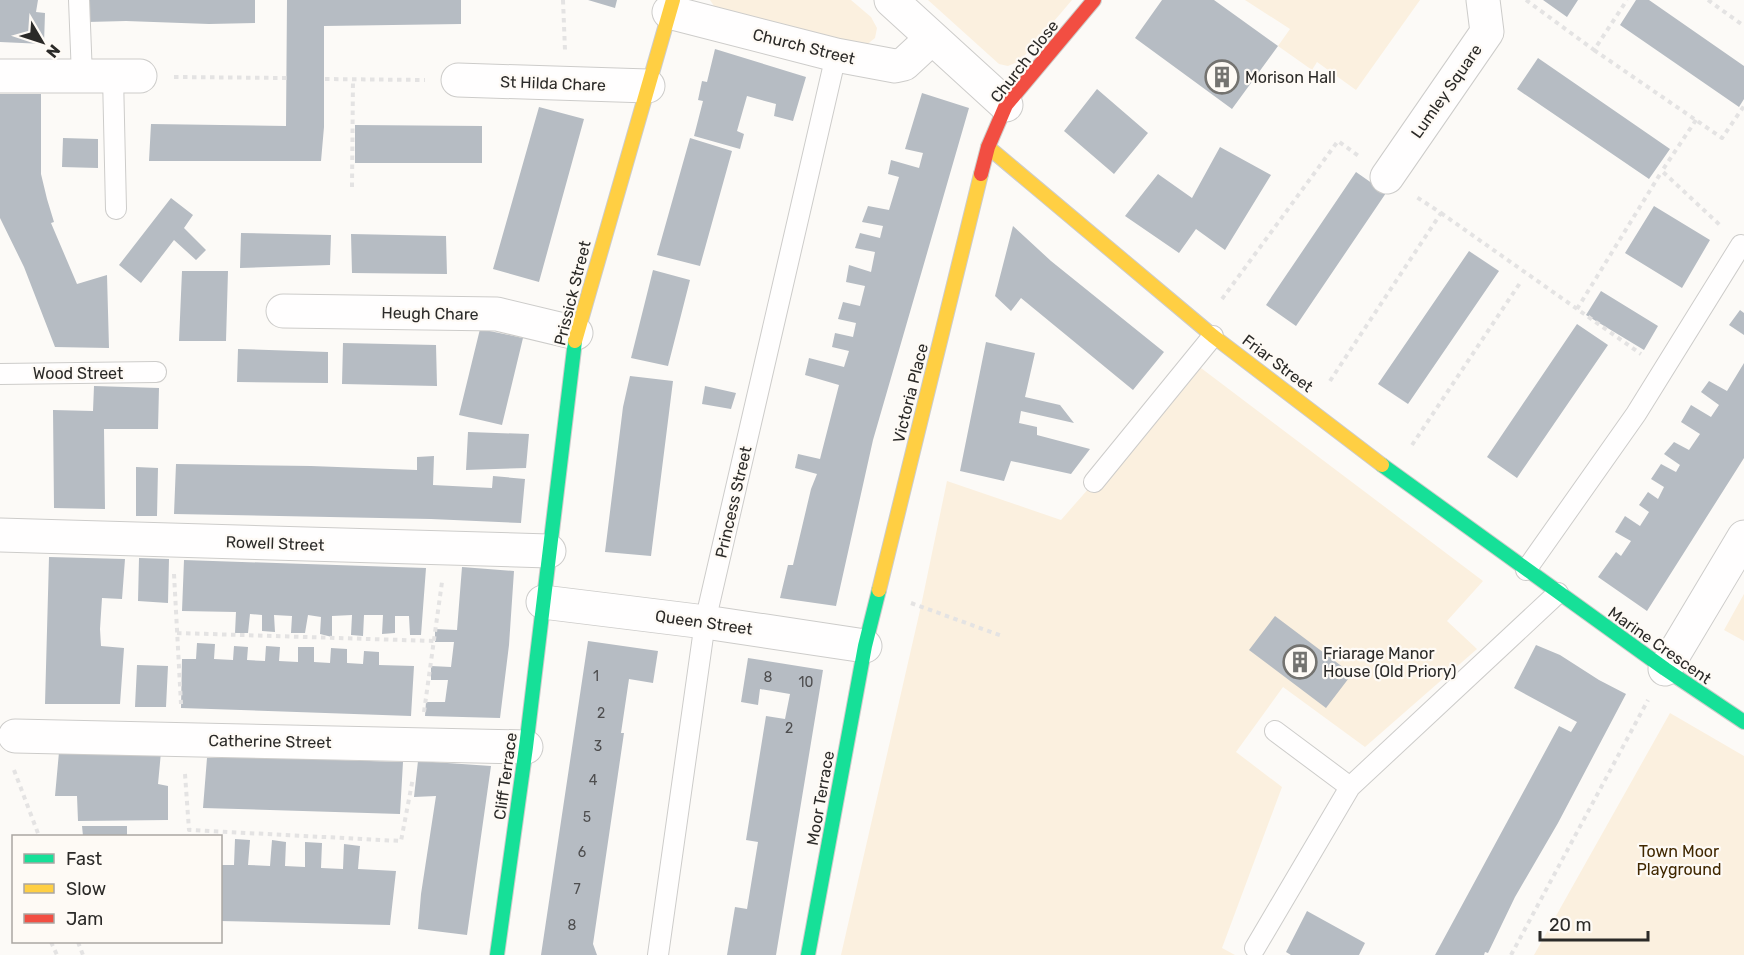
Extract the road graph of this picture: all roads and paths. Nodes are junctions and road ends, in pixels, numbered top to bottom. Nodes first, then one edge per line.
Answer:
1 (79, 0) edge
2 (563, 0) edge
3 (891, 0) edge
4 (1094, 0) edge
5 (1483, 0) edge
6 (1526, 0) edge
7 (1627, 0) edge
8 (1708, 0) edge
9 (671, 6) edge
10 (1744, 26) edge
11 (931, 39) junction
12 (1594, 50) junction
13 (836, 55) junction
14 (0, 76) edge
15 (112, 76) junction
16 (287, 78) dead end
17 (325, 78) dead end
18 (353, 79) junction
19 (458, 80) joint
20 (566, 84) junction
21 (648, 86) junction
22 (1006, 105) junction
23 (1744, 106) edge
24 (1696, 120) junction
25 (988, 147) junction
26 (1662, 171) junction
27 (1387, 177) junction
28 (352, 187) dead end
29 (116, 209) dead end
30 (1441, 213) junction
31 (1741, 245) joint
32 (1520, 283) dead end
33 (1577, 309) junction
34 (283, 311) dead end
35 (1207, 331) junction
36 (576, 333) junction
37 (1664, 370) junction
38 (156, 372) dead end
39 (0, 374) edge
40 (1311, 409) junction
41 (1393, 473) junction
42 (1094, 483) dead end
43 (0, 535) edge
44 (1744, 537) edge
45 (172, 540) junction
46 (549, 551) junction
47 (1526, 570) junction
48 (1558, 593) junction
49 (543, 602) junction
50 (910, 602) dead end
51 (705, 622) junction
52 (177, 633) junction
53 (1002, 636) dead end
54 (434, 641) dead end
55 (865, 646) junction
56 (1665, 669) junction
57 (1744, 722) edge
58 (1275, 731) dead end
59 (15, 736) dead end
60 (183, 740) junction
61 (526, 747) junction
62 (14, 770) dead end
63 (1350, 787) junction
64 (38, 835) edge
65 (1255, 948) dead end
66 (497, 955) edge
67 (658, 955) edge
68 (808, 955) edge
69 (1511, 955) edge

1 - 15 lane
2 - 20 path
3 - 11 street
4 - 22 street, Church Close
5 - 27 street, Lumley Square
6 - 12 path
7 - 12 path
8 - 10 path
9 - 13 street, Church Street
9 - 21 street, Prissick Street
11 - 13 street, Church Street
11 - 22 street
12 - 24 path
13 - 51 lane, Princess Street
14 - 15 street
15 - 16 path
15 - 29 lane
17 - 18 path
18 - 19 path
18 - 28 path
19 - 20 street, St Hilda Chare
20 - 21 street, St Hilda Chare
21 - 36 street, Prissick Street
22 - 25 street, Church Close
23 - 24 path
24 - 26 path
25 - 35 street, Friar Street
25 - 55 street, Victoria Place
26 - 31 path
26 - 33 path
27 - 30 path
27 - 35 path
30 - 33 path
30 - 40 path
31 - 37 lane
32 - 41 path
33 - 37 path
34 - 36 street, Heugh Chare
35 - 40 street, Friar Street
35 - 42 lane
36 - 46 street, Prissick Street
37 - 47 lane
38 - 39 lane, Wood Street
40 - 41 street, Friar Street
41 - 47 street, Friar Street
43 - 45 street, Rowell Street
44 - 56 street
45 - 46 street, Rowell Street
45 - 52 path
46 - 49 street, Prissick Street
47 - 48 street, Friar Street
48 - 56 street, Marine Crescent
48 - 63 lane
49 - 51 street, Queen Street
49 - 61 street, Cliff Terrace
50 - 53 path
51 - 55 street, Queen Street
51 - 67 lane, Princess Street
52 - 54 path
52 - 60 path
55 - 68 street, Moor Terrace
56 - 57 street, Marine Crescent
56 - 69 path
58 - 63 lane
59 - 60 street, Catherine Street
60 - 61 street, Catherine Street
61 - 66 street, Cliff Terrace
62 - 64 path
63 - 65 lane

